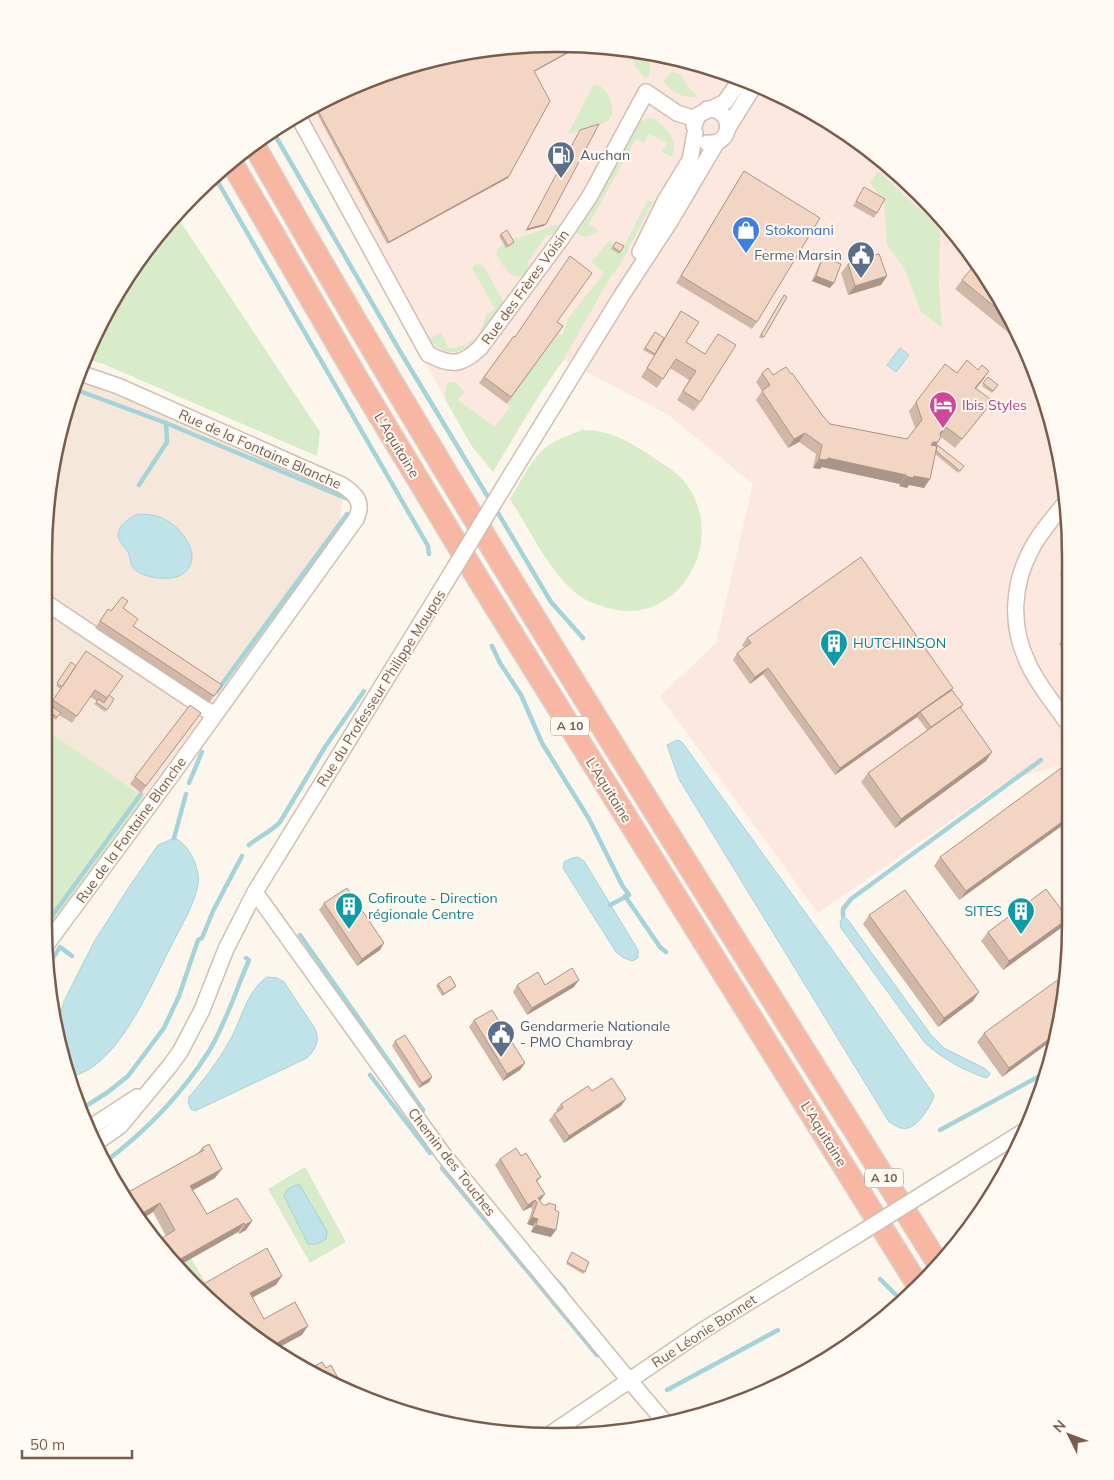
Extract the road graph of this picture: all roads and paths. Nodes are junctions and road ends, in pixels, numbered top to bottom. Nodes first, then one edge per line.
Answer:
1 (737, 86) edge
2 (751, 91) edge
3 (699, 120) junction
4 (301, 122) edge
5 (728, 128) junction
6 (717, 142) junction
7 (258, 152) edge
8 (235, 169) edge
9 (622, 295) junction
10 (87, 375) edge
11 (1059, 512) edge
12 (52, 607) edge
13 (214, 715) junction
14 (1062, 715) edge
15 (255, 892) junction
16 (53, 936) edge
17 (153, 1086) junction
18 (95, 1124) edge
19 (1013, 1138) edge
20 (102, 1139) edge
21 (934, 1258) edge
22 (914, 1280) edge
23 (629, 1381) junction
24 (661, 1417) edge
25 (560, 1428) edge

1 - 3 street
2 - 5 street
3 - 4 street, Rue des Frères Voisin
3 - 5 street
3 - 6 street
3 - 9 street, Rue du Professeur Philippe Maupas
5 - 6 street
6 - 9 street, Rue du Professeur Philippe Maupas
7 - 21 highway, L'Aquitaine / A 10
8 - 22 highway, L'Aquitaine / A 10
9 - 15 street, Rue du Professeur Philippe Maupas, bridge
10 - 13 street, Rue de la Fontaine Blanche
11 - 14 street
12 - 13 street
13 - 16 street, Rue de la Fontaine Blanche
15 - 17 street, Rue du Professeur Philippe Maupas
15 - 23 street, Chemin des Touches
17 - 18 street, Rue du Professeur Philippe Maupas
17 - 20 street, Rue du Professeur Philippe Maupas
19 - 23 street, Rue Léonie Bonnet, bridge
23 - 24 street, Chemin des Touches
23 - 25 street, Rue Léonie Bonnet

